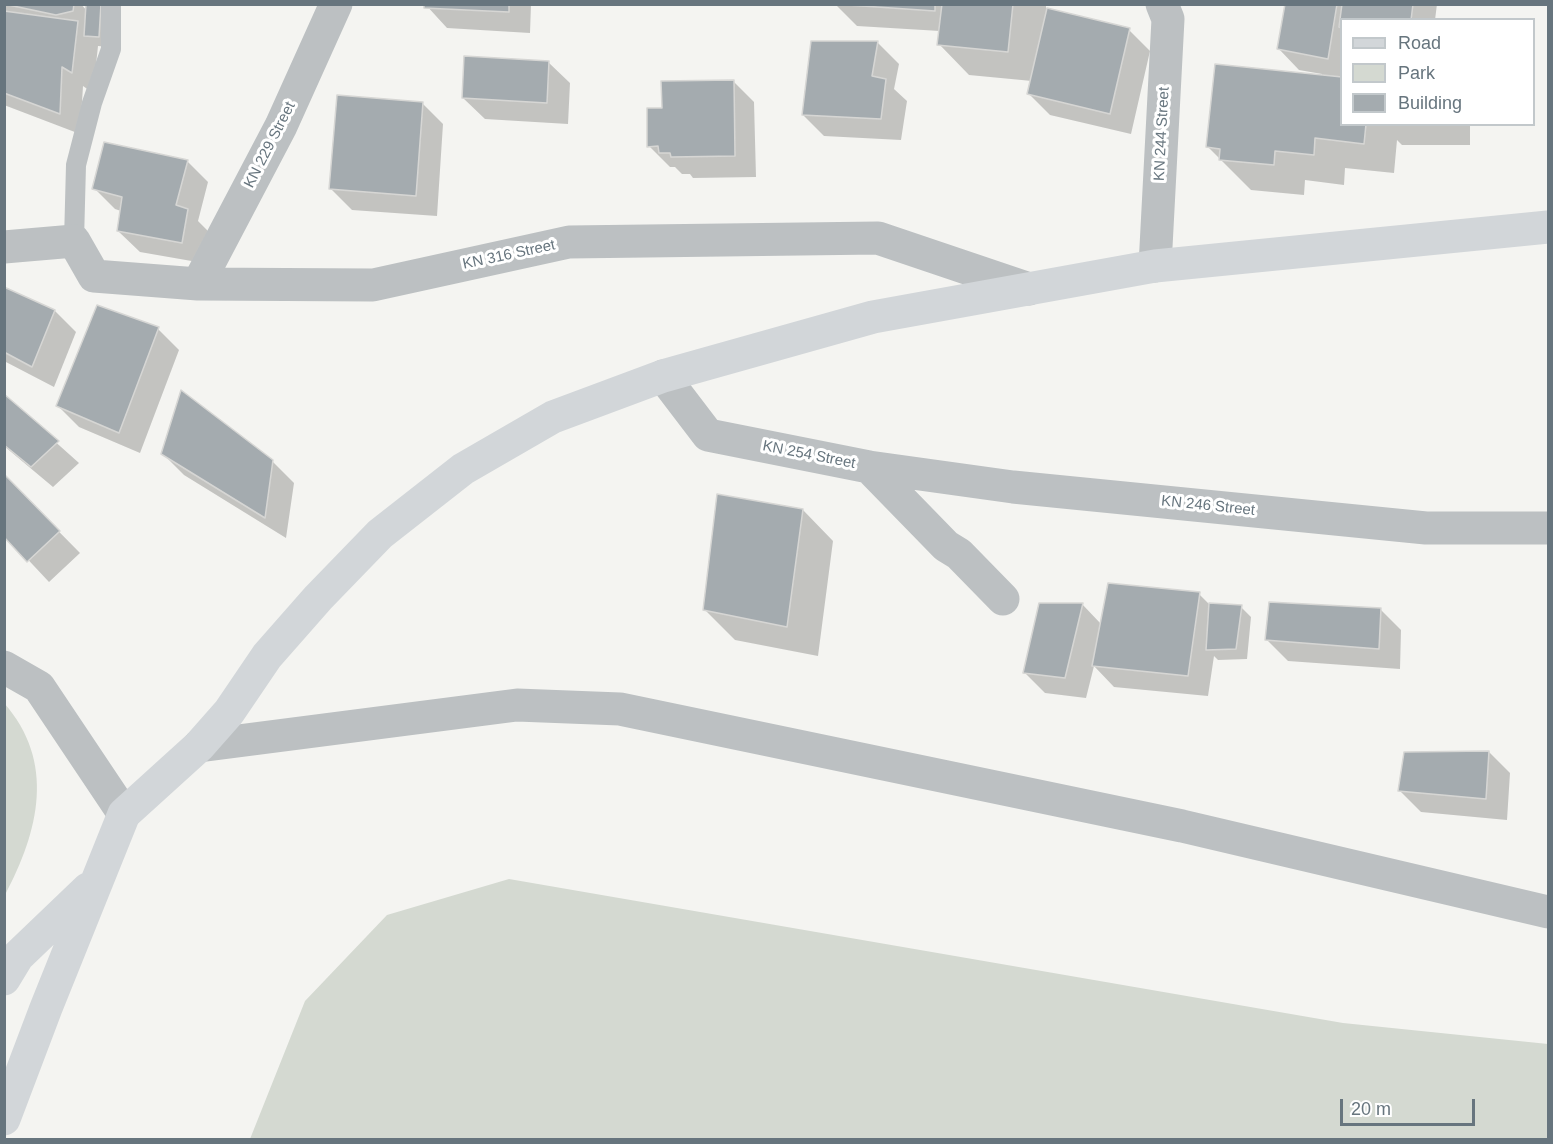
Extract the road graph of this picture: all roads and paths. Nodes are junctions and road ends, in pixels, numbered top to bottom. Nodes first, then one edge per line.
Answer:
1 (111, 4) edge
2 (336, 4) edge
3 (1162, 4) edge
4 (1548, 227) edge
5 (74, 241) junction
6 (4, 247) edge
7 (1155, 266) junction
8 (198, 284) junction
9 (1029, 289) junction
10 (663, 376) junction
11 (869, 467) junction
12 (1548, 528) edge
13 (1003, 599) dead end
14 (4, 667) edge
15 (199, 746) junction
16 (124, 814) junction
17 (96, 881) junction
18 (1548, 912) edge
19 (4, 979) edge
20 (4, 1119) edge

1 - 5 lane
2 - 8 street, KN 229 Street
3 - 7 street, KN 244 Street
4 - 7 main road
5 - 6 street
5 - 8 street, KN 316 Street
7 - 9 main road
8 - 9 street, KN 316 Street
9 - 10 main road
10 - 11 street, KN 254 Street
10 - 15 main road
11 - 12 street, KN 246 Street
11 - 13 street, KN 254 Street
14 - 16 street
15 - 16 main road
15 - 18 street
16 - 17 main road
17 - 19 main road
17 - 20 main road

